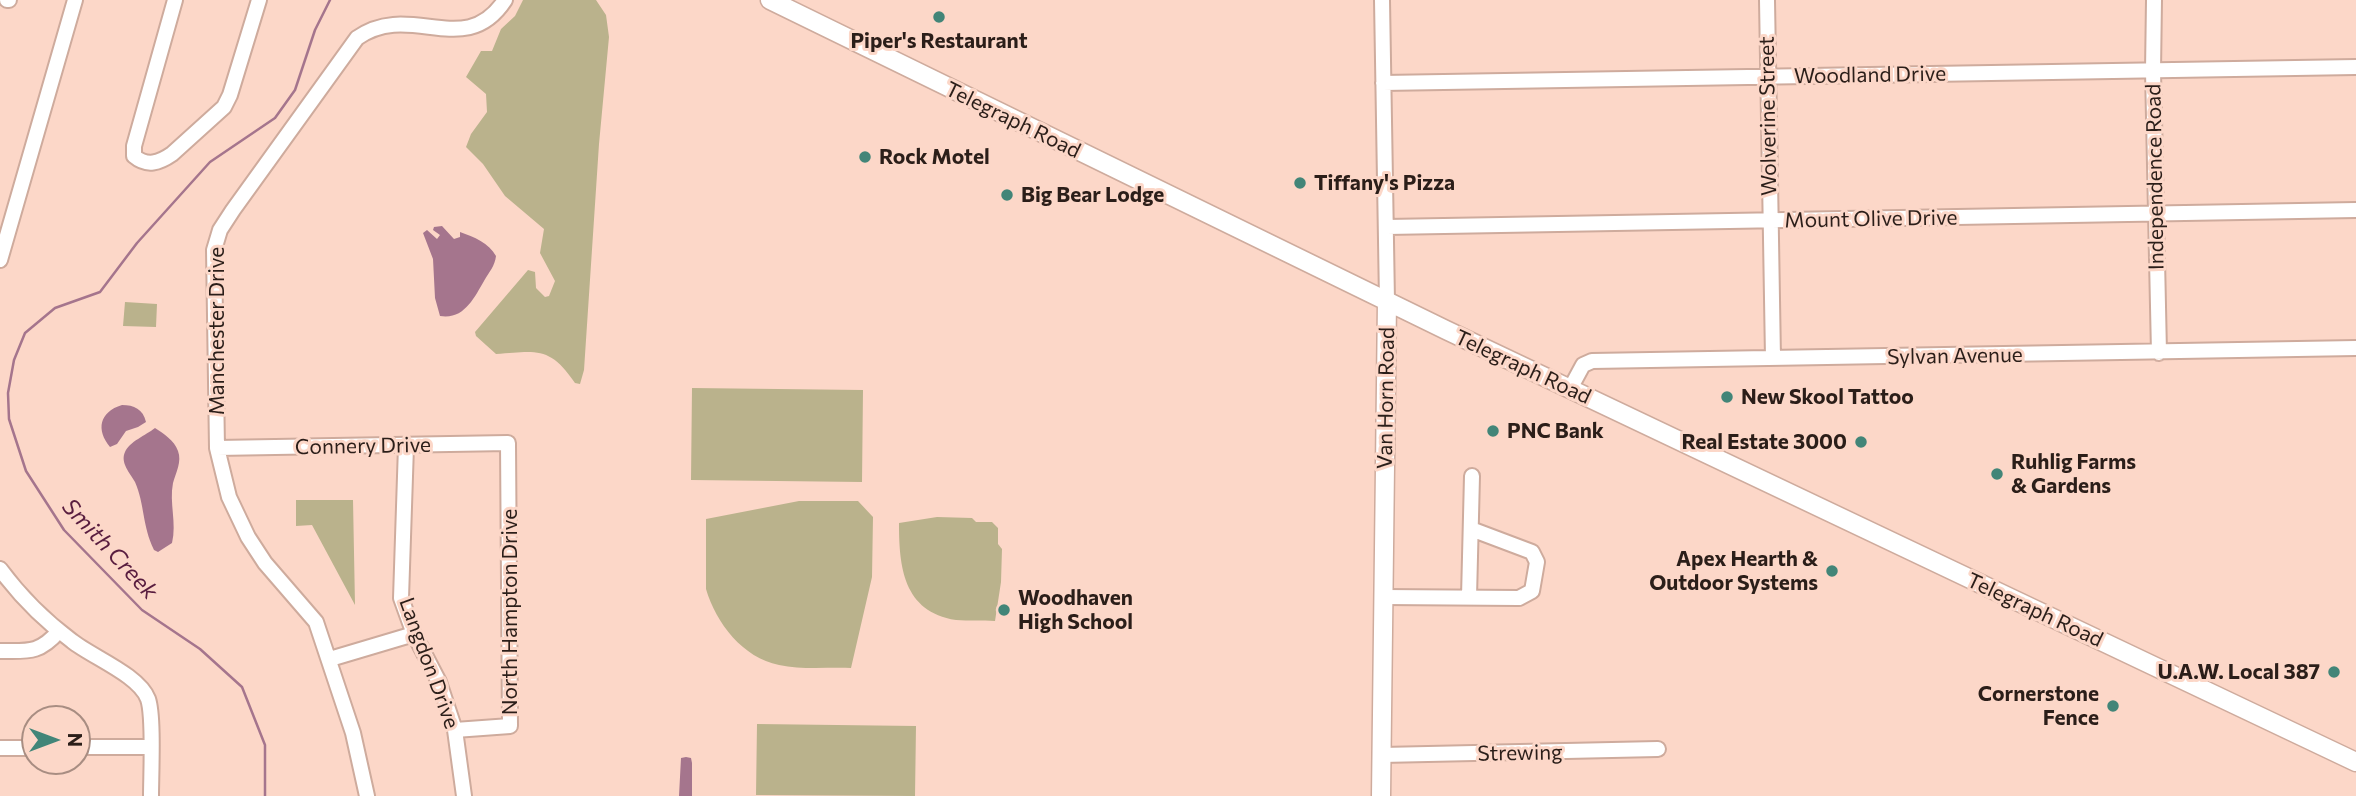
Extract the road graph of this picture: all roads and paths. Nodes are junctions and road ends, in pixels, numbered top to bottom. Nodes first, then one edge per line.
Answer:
1 (75, 0) edge
2 (176, 0) edge
3 (259, 0) edge
4 (505, 0) edge
5 (770, 0) edge
6 (1382, 0) edge
7 (1767, 0) edge
8 (2154, 0) edge
9 (2356, 67) edge
10 (2153, 71) junction
11 (1768, 77) junction
12 (1383, 83) junction
13 (2356, 211) edge
14 (2157, 213) junction
15 (1770, 221) junction
16 (1387, 227) junction
17 (1, 255) edge
18 (1387, 301) junction
19 (2356, 348) edge
20 (2159, 353) junction
21 (1773, 358) junction
22 (1570, 389) junction
23 (509, 443) joint
24 (407, 446) junction
25 (216, 448) junction
26 (1472, 477) dead end
27 (1471, 529) junction
28 (0, 569) edge
29 (1384, 597) junction
30 (1469, 597) junction
31 (59, 631) junction
32 (414, 634) junction
33 (0, 651) edge
34 (330, 659) junction
35 (455, 730) junction
36 (91, 747) edge
37 (150, 747) junction
38 (0, 748) edge
39 (21, 748) edge
40 (1658, 750) dead end
41 (1382, 755) junction
42 (2356, 762) edge
43 (151, 796) edge
44 (367, 796) edge
45 (464, 796) edge
46 (1381, 796) edge

1 - 17 street
2 - 3 street
4 - 25 street, Manchester Drive
5 - 18 main road, Telegraph Road
6 - 12 street, Van Horn Road
7 - 11 street, Wolverine Street
8 - 10 street, Independence Road
9 - 10 street, Woodland Drive
10 - 11 street, Woodland Drive
10 - 14 street, Independence Road
11 - 12 street, Woodland Drive
11 - 15 street, Wolverine Street
12 - 16 street, Van Horn Road
13 - 14 street, Mount Olive Drive
14 - 15 street, Mount Olive Drive
14 - 20 street, Independence Road
15 - 16 street, Mount Olive Drive
15 - 21 street, Wolverine Street
16 - 18 street, Van Horn Road
18 - 22 main road, Telegraph Road
18 - 29 main road, Van Horn Road
19 - 20 street, Sylvan Avenue
20 - 21 street, Sylvan Avenue
21 - 22 street, Sylvan Avenue
22 - 42 main road, Telegraph Road
23 - 24 street, Connery Drive
23 - 35 street, North Hampton Drive
24 - 25 street, Connery Drive
24 - 32 street, Langdon Drive
25 - 34 street, Manchester Drive
26 - 27 street
27 - 30 street
27 - 30 street
28 - 31 street
29 - 30 street
29 - 41 main road, Van Horn Road
31 - 33 street
31 - 37 street
32 - 34 street
32 - 35 street, Langdon Drive
34 - 44 street, Manchester Drive
35 - 45 street, Langdon Drive
36 - 37 street
37 - 43 street
38 - 39 street
40 - 41 street, Strewing
41 - 46 main road, Van Horn Road

